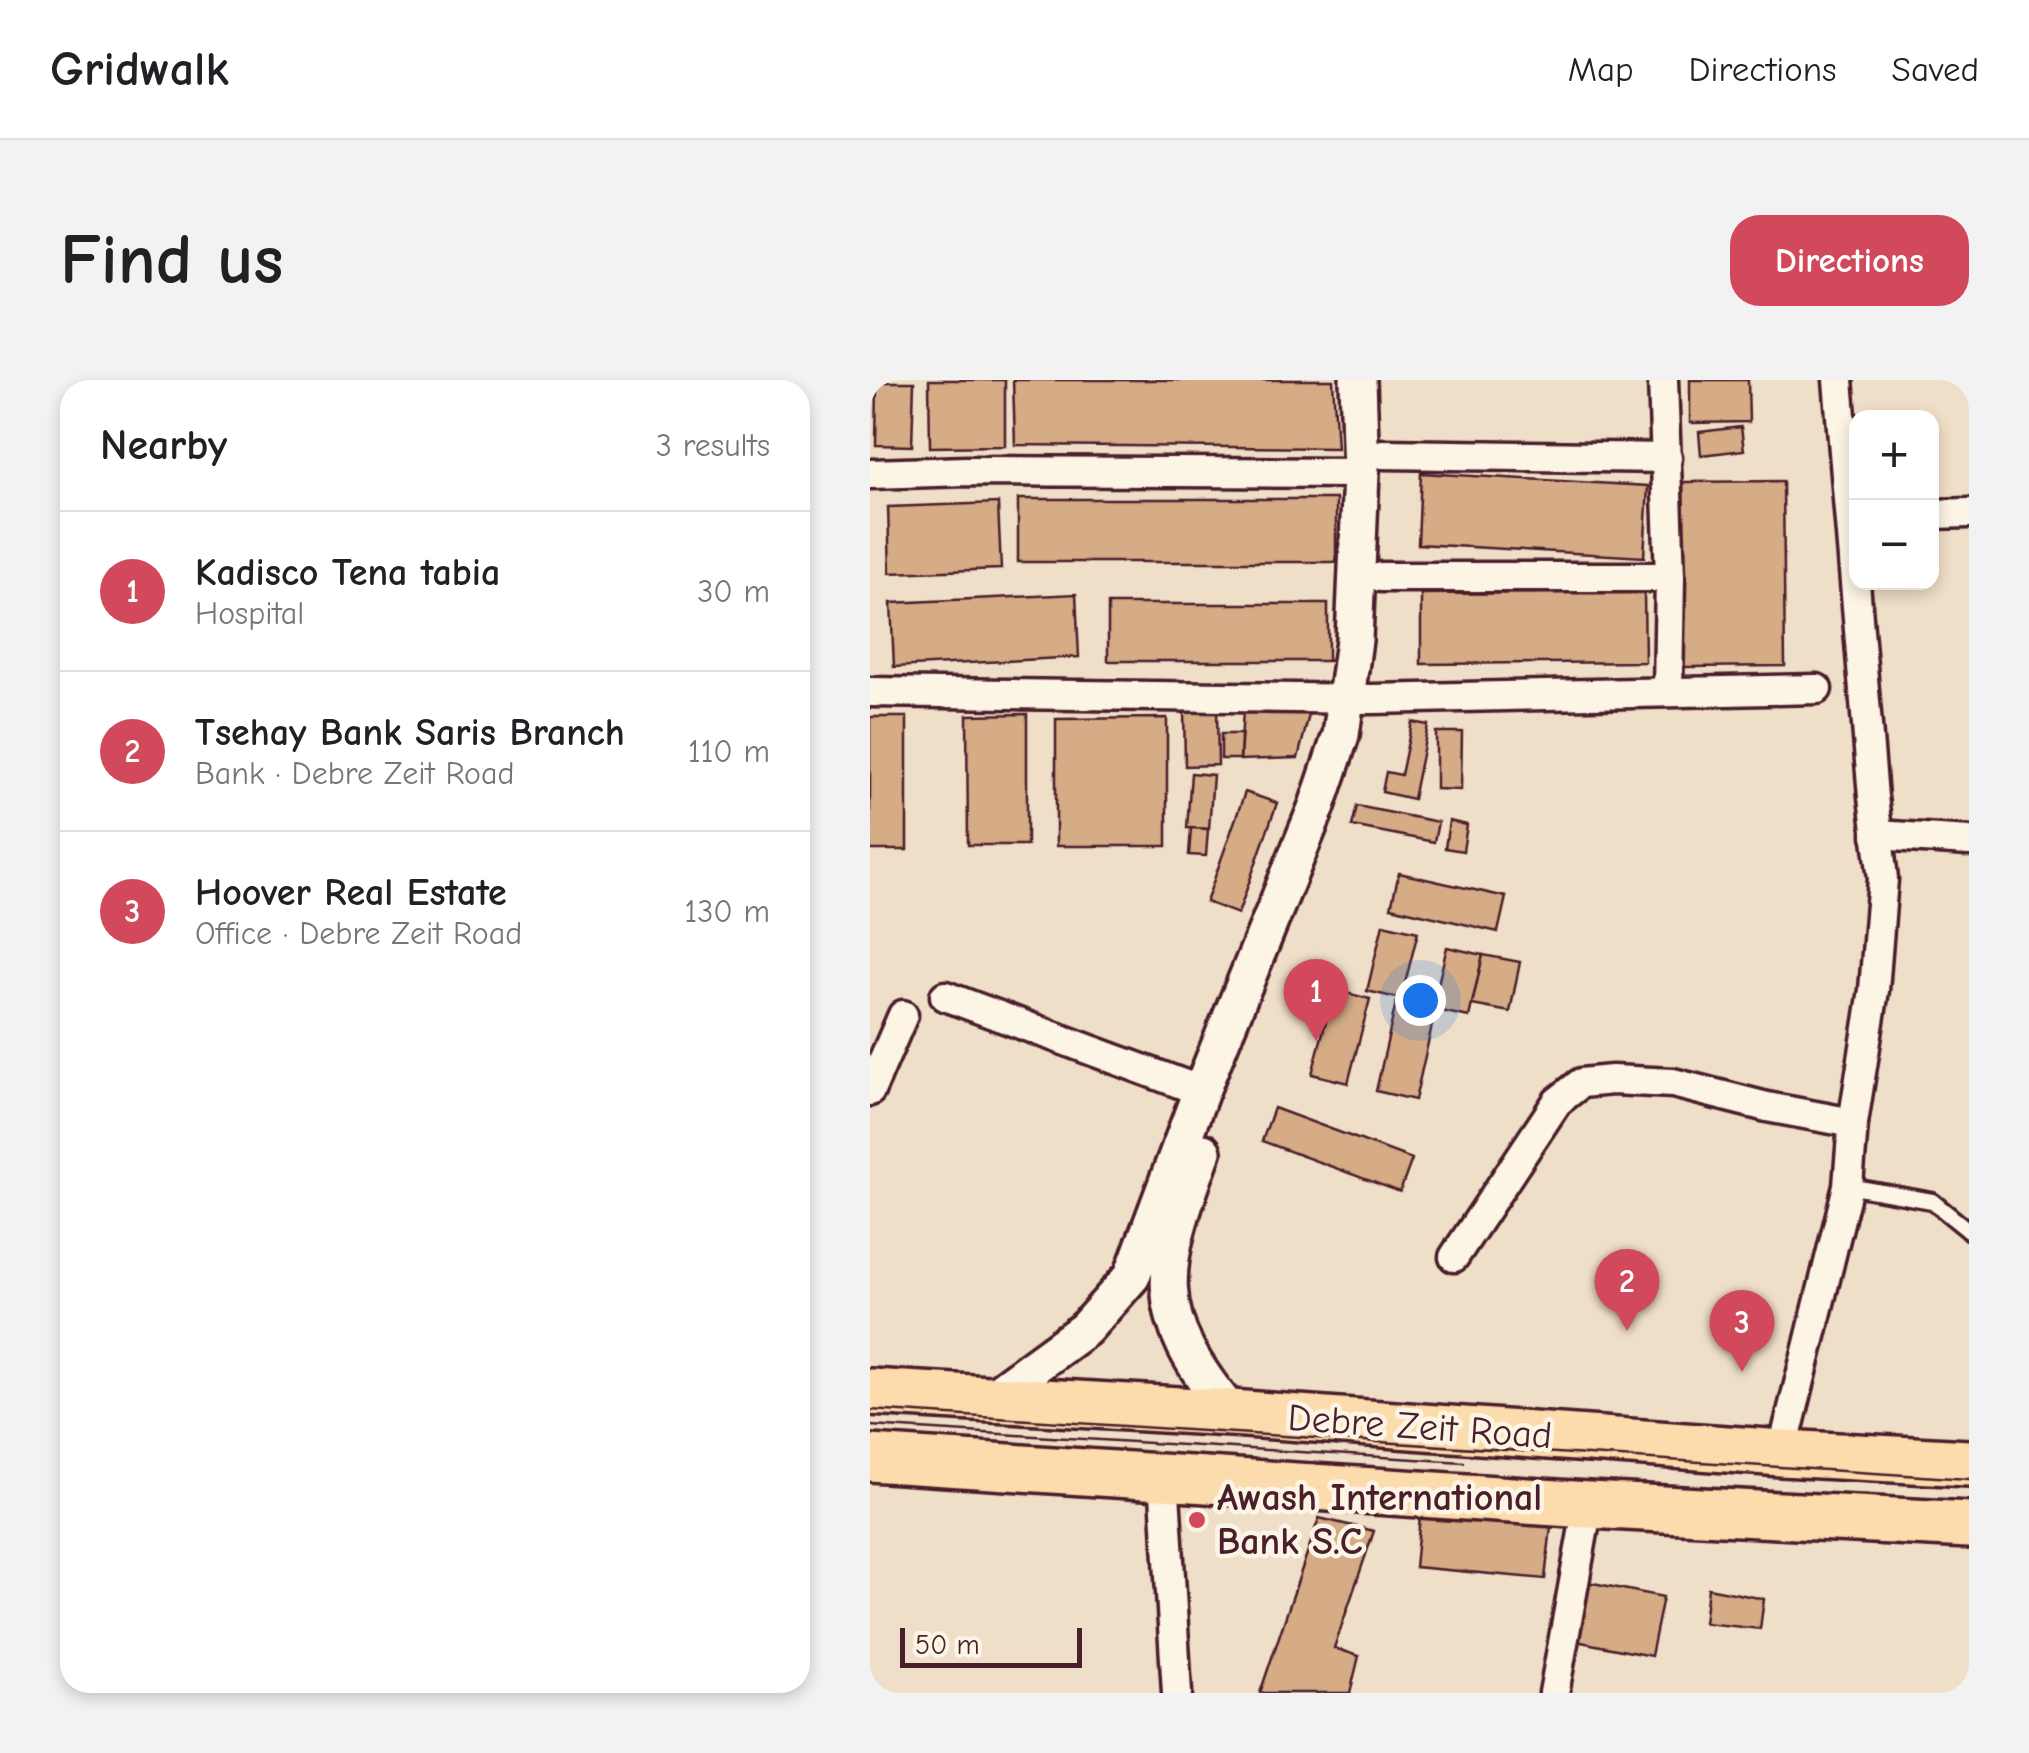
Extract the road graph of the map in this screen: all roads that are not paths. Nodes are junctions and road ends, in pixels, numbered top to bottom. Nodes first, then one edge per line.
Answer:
1 (1358, 380) edge
2 (1378, 380) edge
3 (1662, 380) edge
4 (1838, 380) edge
5 (1667, 458) junction
6 (1372, 464) junction
7 (870, 474) edge
8 (1851, 500) edge
9 (1969, 513) edge
10 (1939, 514) edge
11 (1381, 577) junction
12 (1670, 577) junction
13 (1858, 590) edge
14 (1817, 689) dead end
15 (1668, 690) junction
16 (870, 692) edge
17 (1361, 698) junction
18 (1877, 835) junction
19 (1969, 840) edge
20 (945, 996) dead end
21 (902, 1015) dead end
22 (1226, 1061) junction
23 (870, 1090) edge
24 (1201, 1091) junction
25 (1854, 1123) junction
26 (1848, 1186) junction
27 (1969, 1231) edge
28 (1454, 1257) dead end
29 (870, 1392) edge
30 (988, 1400) junction
31 (1231, 1413) junction
32 (1782, 1453) junction
33 (870, 1458) edge
34 (1969, 1463) edge
35 (1164, 1476) junction
36 (1588, 1505) junction
37 (1969, 1525) edge
38 (1176, 1693) edge
39 (1554, 1693) edge

1 - 6 street
2 - 6 street
3 - 5 street
4 - 8 street
5 - 6 street
5 - 12 street
6 - 7 street
6 - 11 street
6 - 17 street
9 - 10 street
11 - 12 street
11 - 17 street
12 - 15 street
13 - 18 street
14 - 15 street
15 - 17 street
16 - 17 street
17 - 22 street
18 - 19 street
18 - 25 street
20 - 24 street
21 - 23 street
22 - 24 street
22 - 31 street
24 - 30 street
25 - 26 street
25 - 28 street
26 - 27 lane
26 - 32 street
29 - 30 main road, Debre Zeit Road
30 - 31 main road, Debre Zeit Road
31 - 32 main road, Debre Zeit Road
32 - 34 main road, Debre Zeit Road
33 - 35 main road, Debre Zeit Road
35 - 36 main road, Debre Zeit Road
35 - 38 street
36 - 37 main road, Debre Zeit Road
36 - 39 street

